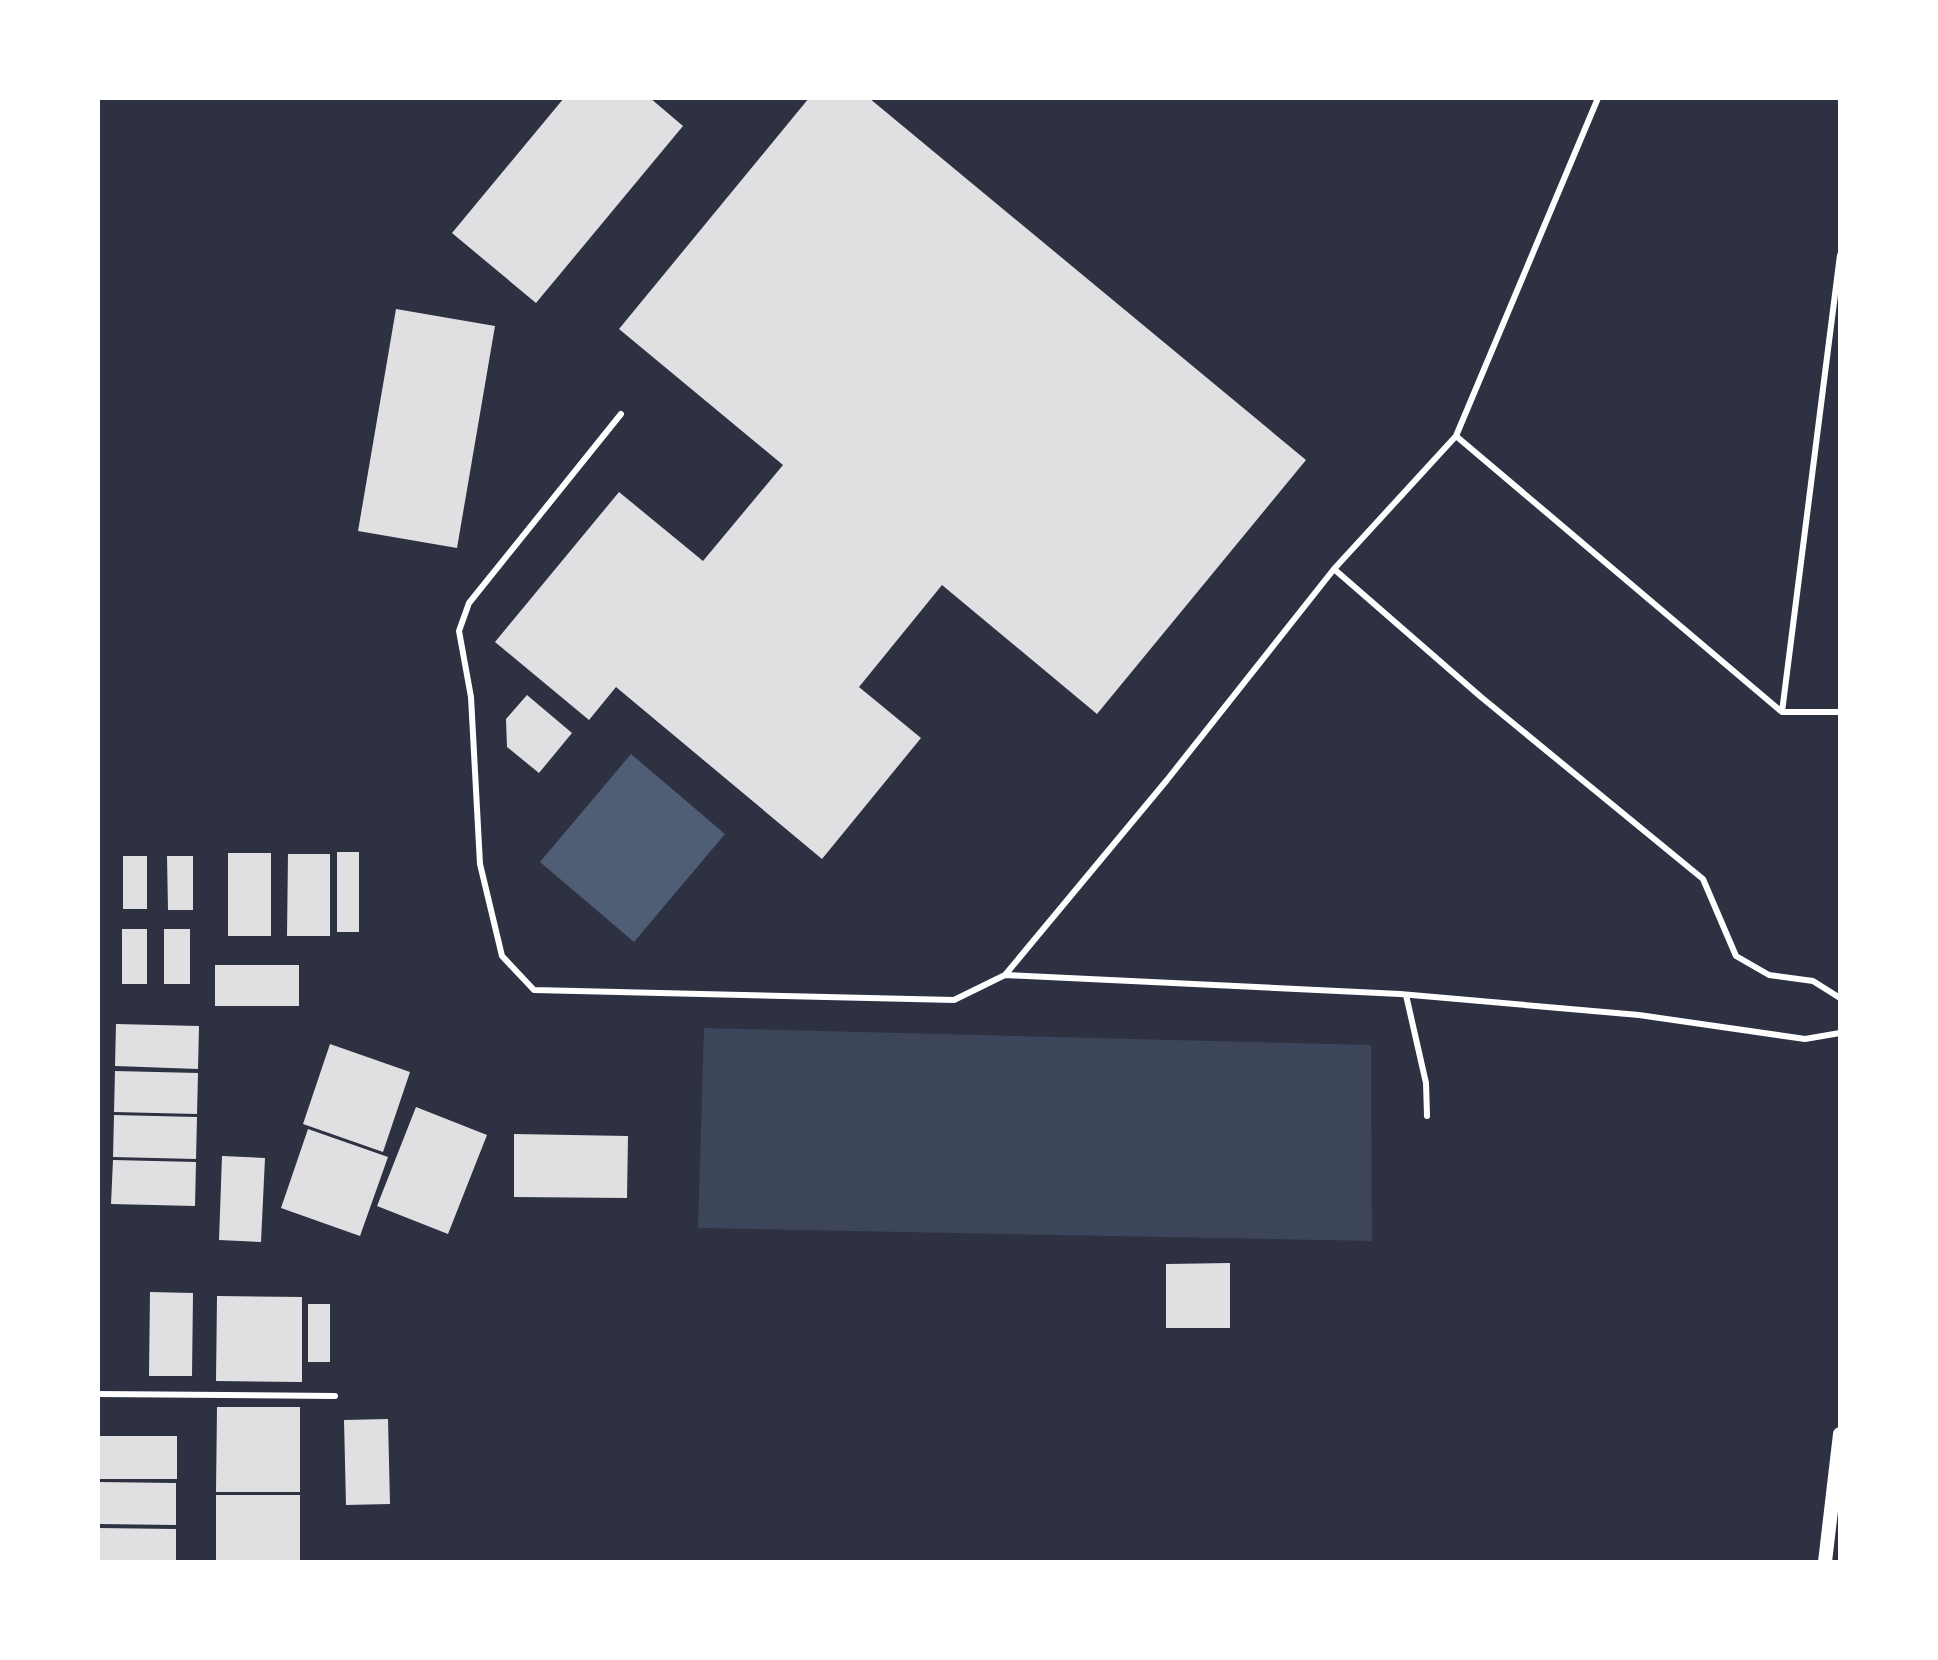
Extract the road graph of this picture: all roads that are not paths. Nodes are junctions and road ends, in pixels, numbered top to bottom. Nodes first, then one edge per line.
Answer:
1 (1598, 98) edge
2 (1840, 255) edge
3 (1831, 336) junction
4 (1840, 337) edge
5 (621, 414) dead end
6 (1456, 436) junction
7 (1334, 569) junction
8 (1782, 712) junction
9 (1840, 712) edge
10 (1005, 975) junction
11 (1406, 995) junction
12 (1840, 998) edge
13 (1840, 1033) edge
14 (1427, 1116) dead end
15 (98, 1394) edge
16 (335, 1396) dead end
17 (1840, 1434) edge
18 (1825, 1562) edge

1 - 6 lane
2 - 3 lane
3 - 4 lane
3 - 8 lane
5 - 10 lane
6 - 7 lane
6 - 8 lane
7 - 10 lane
7 - 12 lane
8 - 9 lane
10 - 11 lane
11 - 13 lane
11 - 14 lane
15 - 16 lane
17 - 18 street

